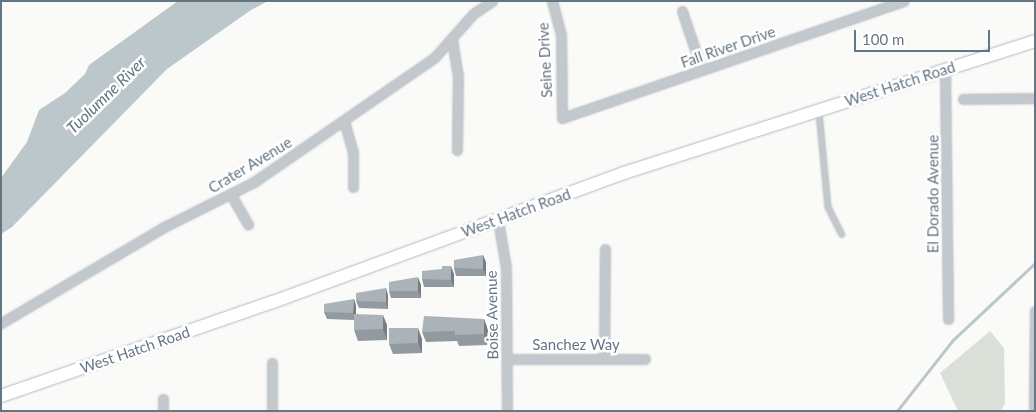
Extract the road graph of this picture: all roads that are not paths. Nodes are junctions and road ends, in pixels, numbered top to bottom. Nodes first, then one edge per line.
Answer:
1 (492, 1) edge
2 (552, 1) edge
3 (904, 1) edge
4 (682, 11) dead end
5 (452, 39) junction
6 (1034, 43) edge
7 (946, 69) junction
8 (702, 70) junction
9 (1035, 98) edge
10 (963, 99) dead end
11 (819, 111) junction
12 (562, 118) joint
13 (344, 121) junction
14 (457, 150) dead end
15 (353, 186) dead end
16 (231, 195) junction
17 (498, 220) junction
18 (248, 224) dead end
19 (842, 234) dead end
20 (605, 249) dead end
21 (1035, 312) edge
22 (948, 319) dead end
23 (1, 323) edge
24 (507, 359) junction
25 (604, 359) junction
26 (645, 359) dead end
27 (272, 363) dead end
28 (1, 396) edge
29 (163, 399) dead end
30 (163, 411) edge
31 (272, 411) edge
32 (507, 411) edge
33 (1034, 411) edge

1 - 5 street, Crater Avenue
2 - 12 street, Seine Drive
3 - 8 street, Fall River Drive
4 - 8 street
5 - 13 street, Crater Avenue
5 - 14 street
6 - 7 main road, West Hatch Road
7 - 11 main road, West Hatch Road
7 - 22 street, El Dorado Avenue
8 - 12 street, Fall River Drive
9 - 10 street
11 - 17 main road, West Hatch Road
11 - 19 lane
13 - 15 street
13 - 16 street, Crater Avenue
16 - 18 street
16 - 23 street, Crater Avenue
17 - 24 street, Boise Avenue
17 - 28 main road, West Hatch Road
20 - 25 street
21 - 33 street
24 - 25 street, Sanchez Way
24 - 32 street, Boise Avenue
25 - 26 street, Sanchez Way
27 - 31 street
29 - 30 street

